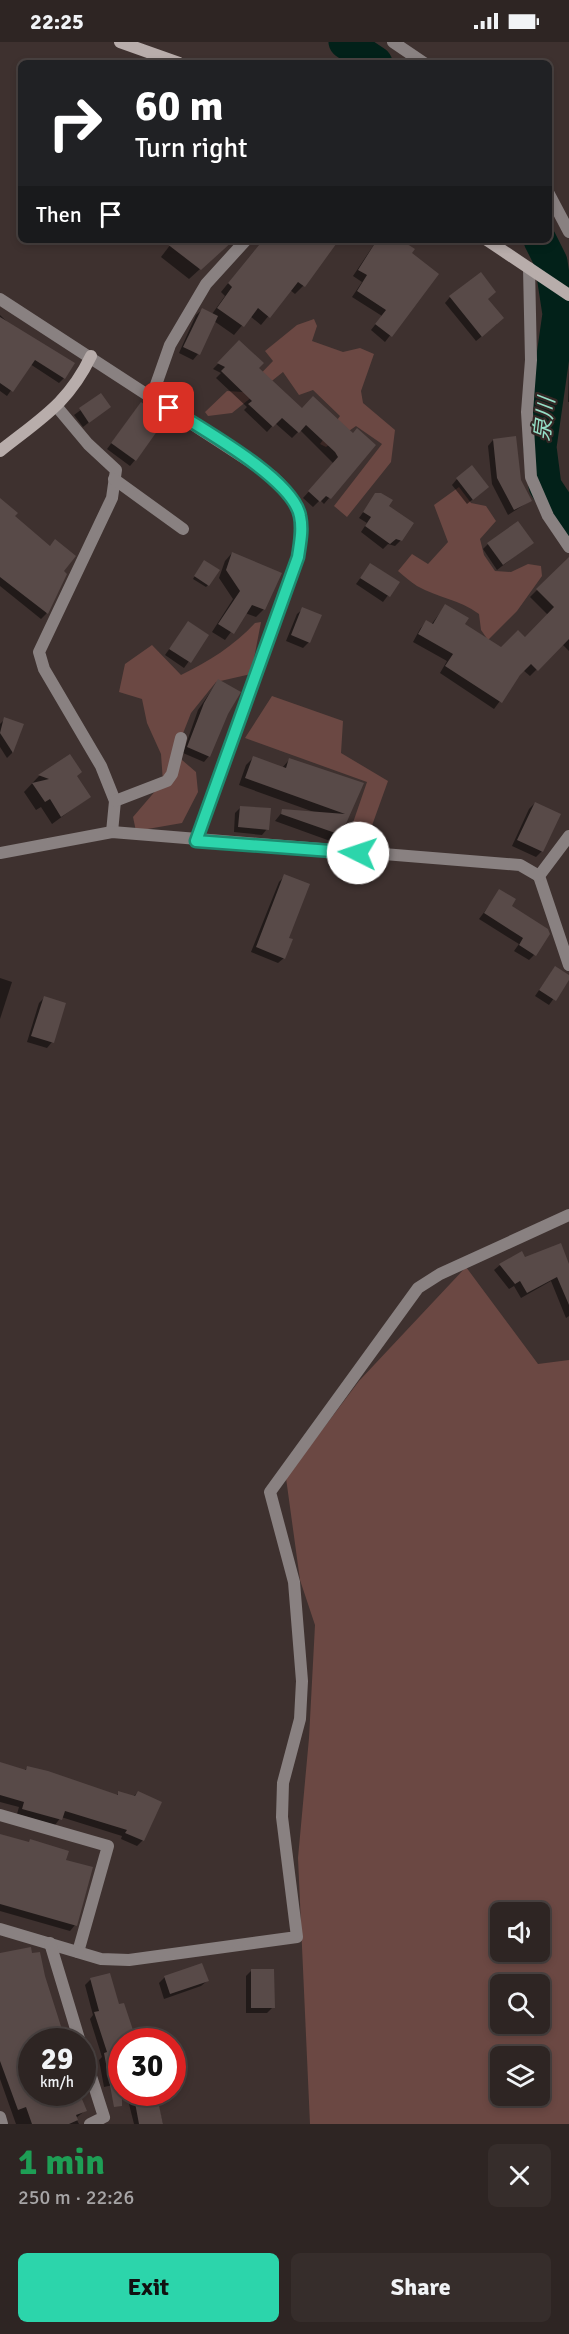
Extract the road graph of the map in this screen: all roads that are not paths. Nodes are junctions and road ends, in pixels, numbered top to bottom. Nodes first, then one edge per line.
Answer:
1 (120, 42) edge
2 (393, 42) edge
3 (171, 60) edge
4 (420, 60) edge
5 (552, 200) edge
6 (569, 232) edge
7 (243, 243) edge
8 (491, 243) edge
9 (530, 269) junction
10 (569, 295) edge
11 (0, 299) edge
12 (91, 356) junction
13 (152, 396) junction
14 (57, 407) junction
15 (0, 451) edge
16 (114, 479) junction
17 (183, 529) dead end
18 (569, 547) edge
19 (181, 738) dead end
20 (115, 801) junction
21 (112, 832) junction
22 (569, 836) edge
23 (196, 841) junction
24 (0, 853) edge
25 (539, 876) junction
26 (569, 965) edge
27 (569, 1215) edge
28 (0, 1815) edge
29 (0, 1929) edge
30 (50, 1943) junction
31 (78, 1952) junction
32 (76, 2028) edge
33 (96, 2092) edge
34 (0, 2117) edge
35 (105, 2121) edge
36 (2, 2124) edge
37 (90, 2124) edge

1 - 3 street
2 - 4 street
5 - 6 street
7 - 13 street
8 - 9 street
9 - 10 street
9 - 18 street
11 - 12 street
12 - 13 street
12 - 14 street
13 - 23 street
14 - 15 street
14 - 16 street
16 - 17 street
16 - 20 street
19 - 20 street
20 - 21 street
21 - 23 street
21 - 24 street
22 - 25 street
23 - 25 street
25 - 26 street
27 - 31 street
28 - 31 street
29 - 30 street
30 - 31 street
30 - 32 street
33 - 35 street
34 - 36 street
35 - 37 street

